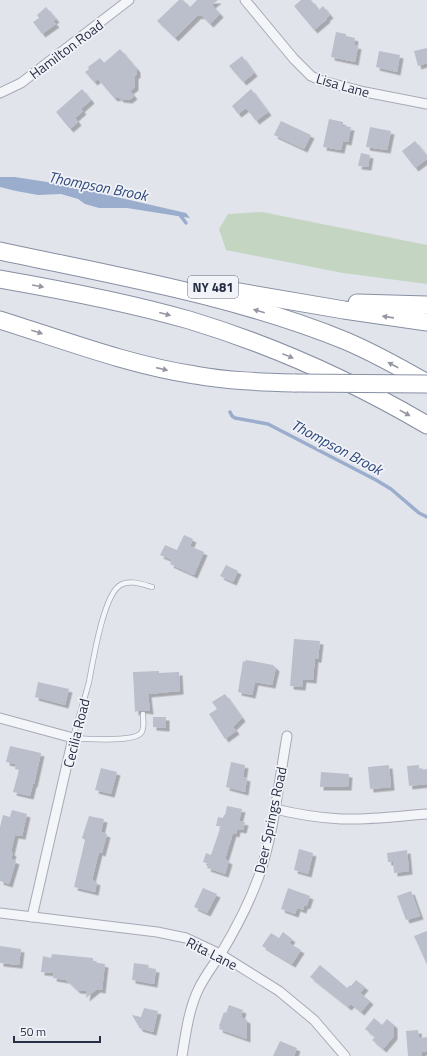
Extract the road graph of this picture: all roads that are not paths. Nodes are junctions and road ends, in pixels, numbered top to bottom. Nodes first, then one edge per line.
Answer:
1 (129, 0) edge
2 (245, 0) edge
3 (0, 93) edge
4 (427, 104) edge
5 (0, 249) edge
6 (0, 279) edge
7 (291, 302) junction
8 (427, 305) edge
9 (0, 320) edge
10 (427, 322) edge
11 (427, 384) edge
12 (427, 425) edge
13 (152, 587) dead end
14 (143, 714) dead end
15 (0, 718) edge
16 (287, 736) dead end
17 (73, 738) junction
18 (274, 809) junction
19 (427, 814) edge
20 (0, 913) edge
21 (32, 917) junction
22 (220, 954) junction
23 (182, 1056) edge
24 (345, 1056) edge

1 - 3 street, Hamilton Road
2 - 4 street, Lisa Lane
5 - 7 highway, NY 481
11 -> 5 highway
6 -> 12 highway
7 - 8 highway
10 -> 7 highway, NY 481
9 -> 11 highway, bridge
13 - 17 lane, Cecilia Road
14 - 17 lane
15 - 17 street
16 - 18 street, Deer Springs Road
17 - 21 street, Cecilia Road
18 - 19 street
18 - 22 street, Deer Springs Road
20 - 21 street, Rita Lane
21 - 22 street, Rita Lane
22 - 23 street, Deer Springs Road
22 - 24 street, Rita Lane

